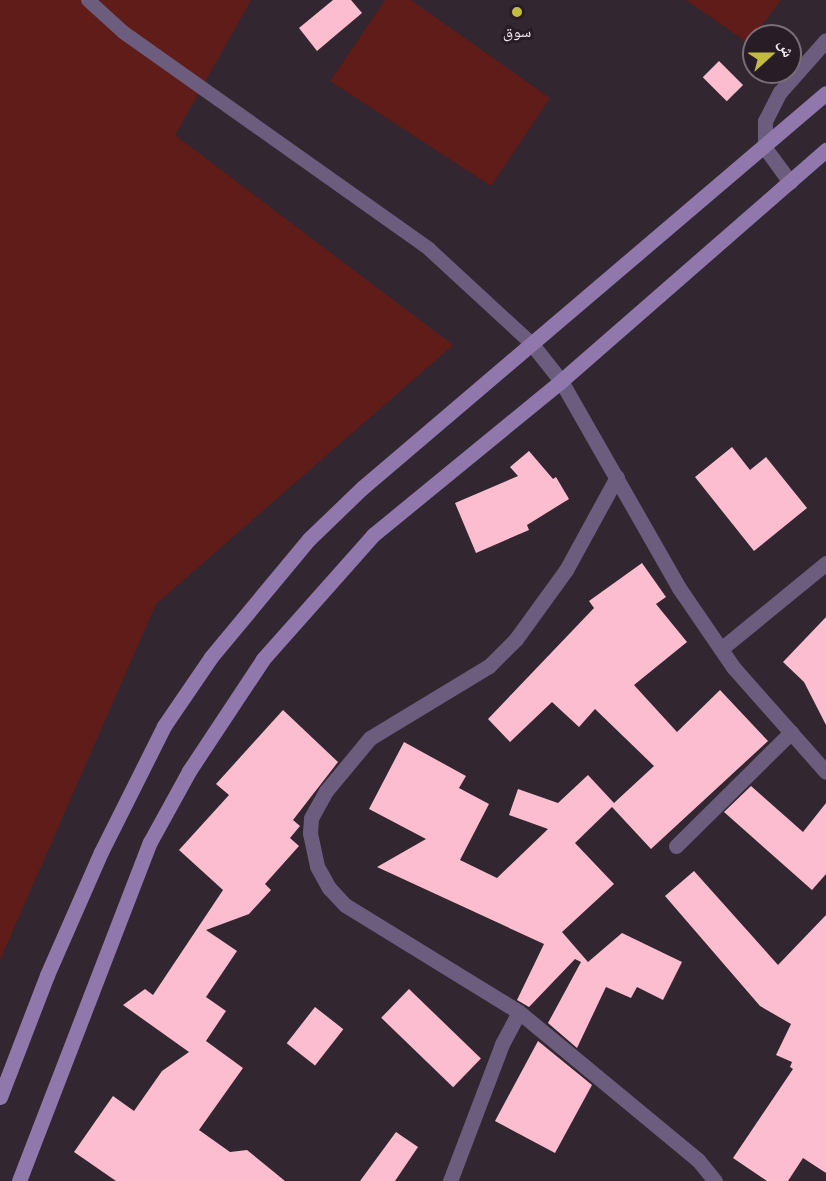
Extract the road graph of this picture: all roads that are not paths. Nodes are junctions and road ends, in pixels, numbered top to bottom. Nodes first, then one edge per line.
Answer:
1 (88, 0) edge
2 (826, 40) edge
3 (826, 93) edge
4 (765, 148) junction
5 (826, 150) edge
6 (790, 182) junction
7 (531, 343) junction
8 (561, 381) junction
9 (617, 477) junction
10 (826, 563) edge
11 (721, 650) junction
12 (790, 732) junction
13 (826, 772) edge
14 (676, 846) dead end
15 (519, 1012) junction
16 (0, 1097) edge
17 (19, 1181) edge
18 (450, 1181) edge
19 (715, 1181) edge

1 - 7 lane
2 - 4 street
3 - 4 main road
4 - 6 street
4 - 7 main road
5 - 6 main road
6 - 8 main road
7 - 8 street
7 - 16 main road
8 - 9 street
8 - 17 main road
9 - 11 street
9 - 15 street
10 - 11 street
11 - 12 street
12 - 13 street
12 - 14 street
15 - 18 street
15 - 19 street

